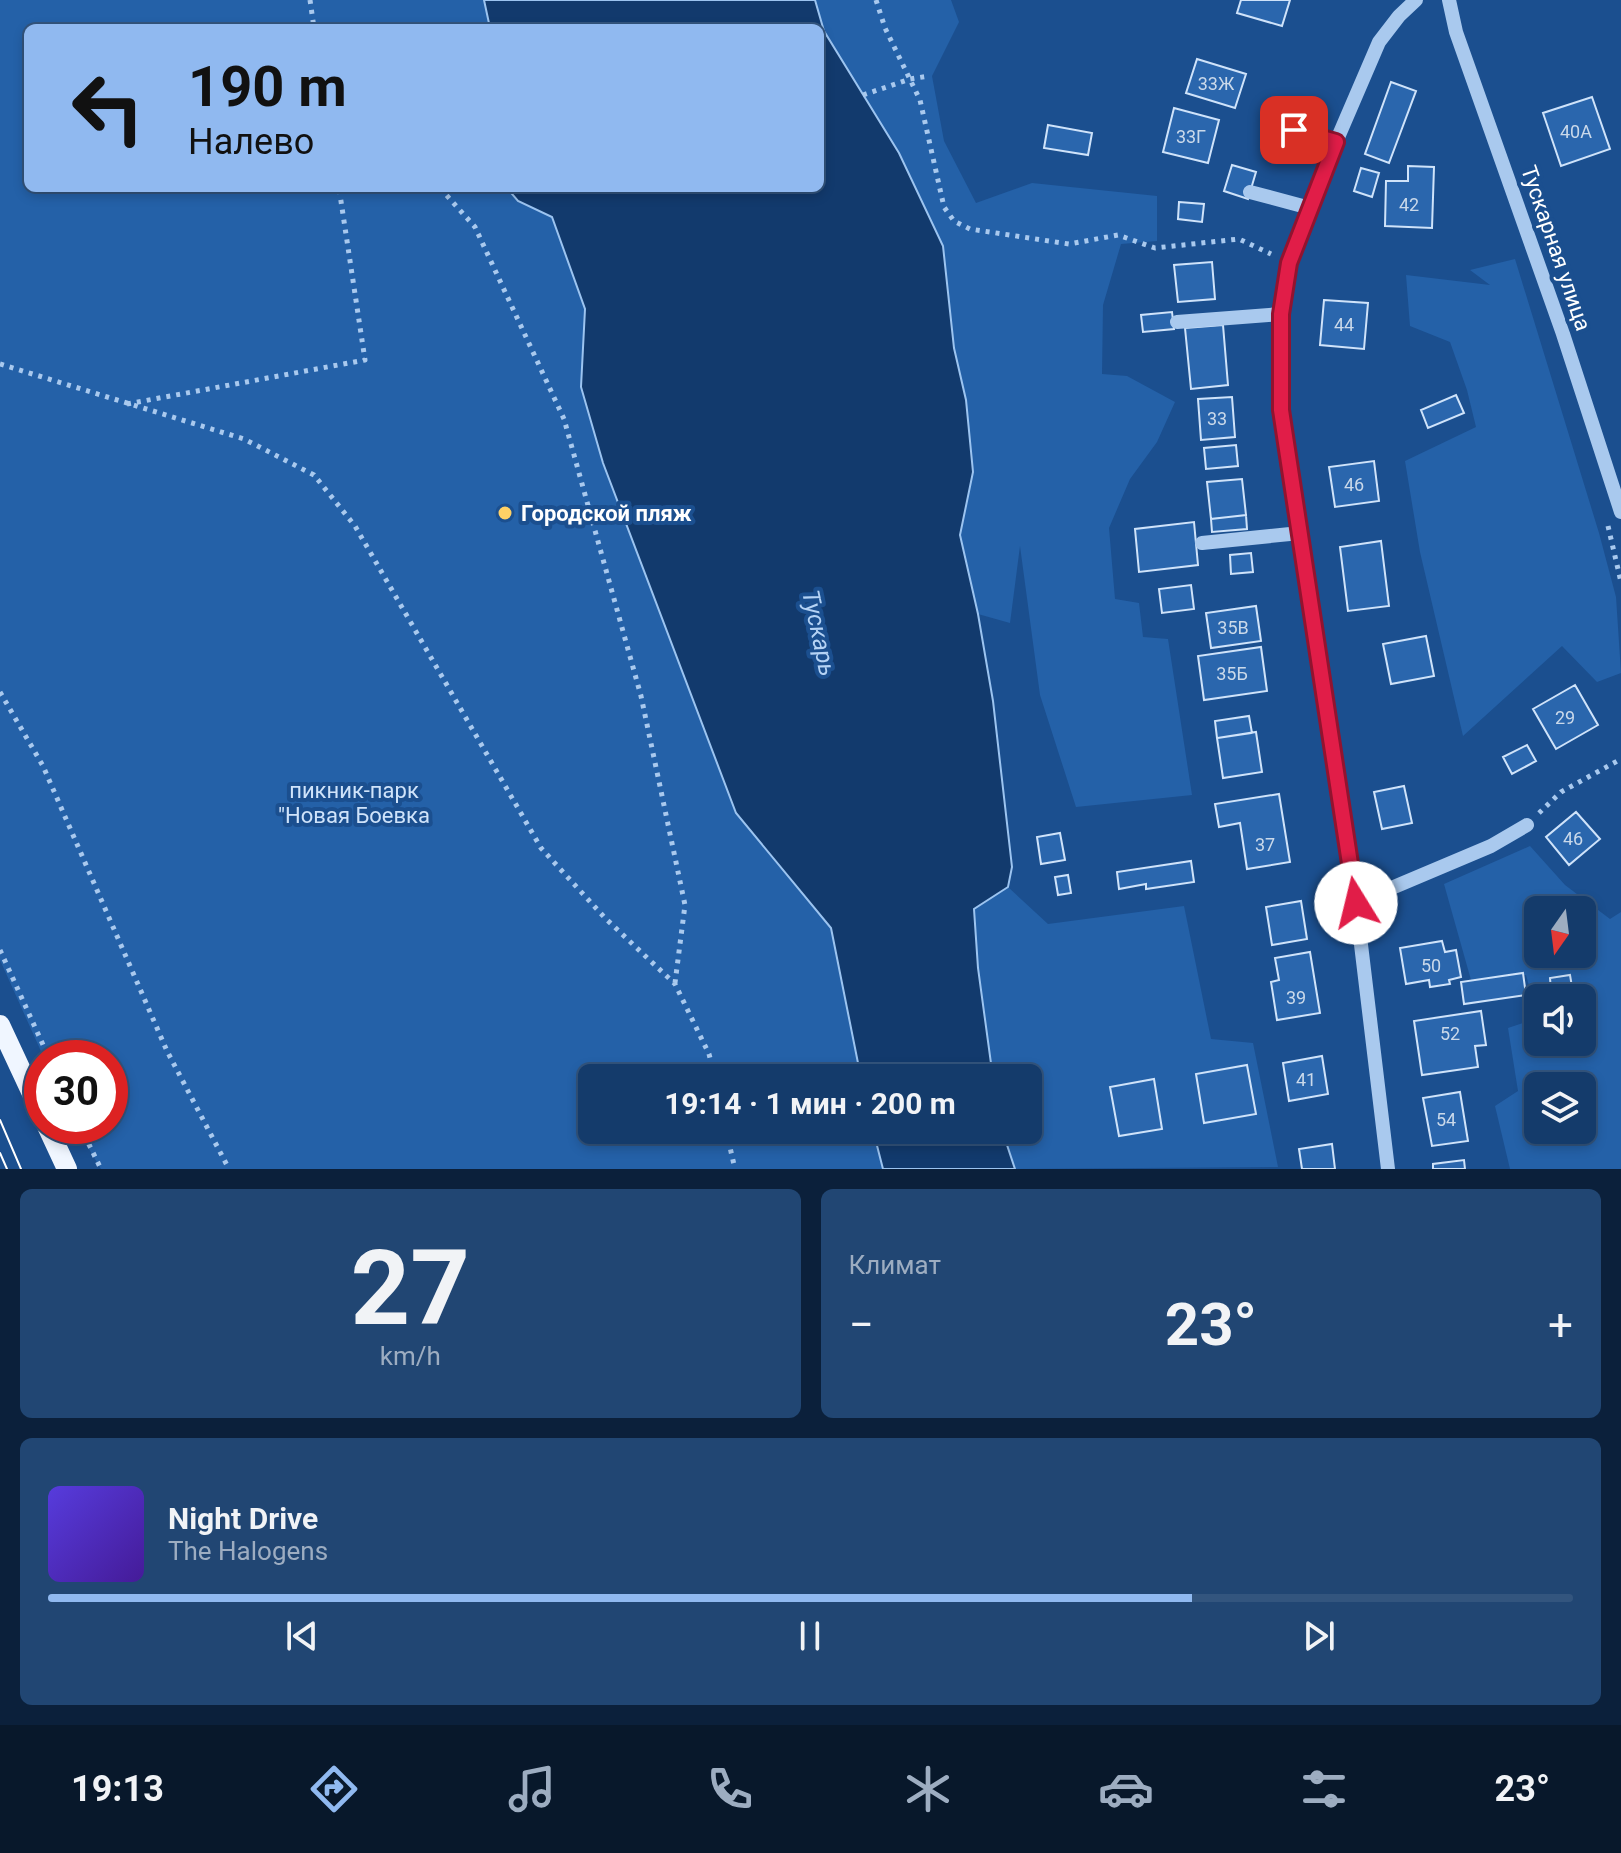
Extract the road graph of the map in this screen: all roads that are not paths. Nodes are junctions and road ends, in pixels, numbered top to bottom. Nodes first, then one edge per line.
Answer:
1 (1416, 0) edge
2 (1449, 0) edge
3 (1294, 130) dead end
4 (1336, 142) junction
5 (1250, 192) dead end
6 (1310, 208) junction
7 (1281, 314) junction
8 (1177, 322) dead end
9 (1621, 512) edge
10 (1300, 533) junction
11 (1202, 543) dead end
12 (1527, 825) road end
13 (1356, 903) junction
14 (0, 1025) edge
15 (24, 1076) edge
16 (55, 1144) edge
17 (67, 1169) edge
18 (1388, 1169) edge

1 - 4 street
2 - 9 street, Тускарная улица
3 - 4 street
4 - 6 street
5 - 6 street
6 - 7 street
7 - 8 street
7 - 10 street
10 - 11 street
10 - 13 street
12 - 13 street
13 - 18 street
14 - 15 main road
16 - 17 main road

